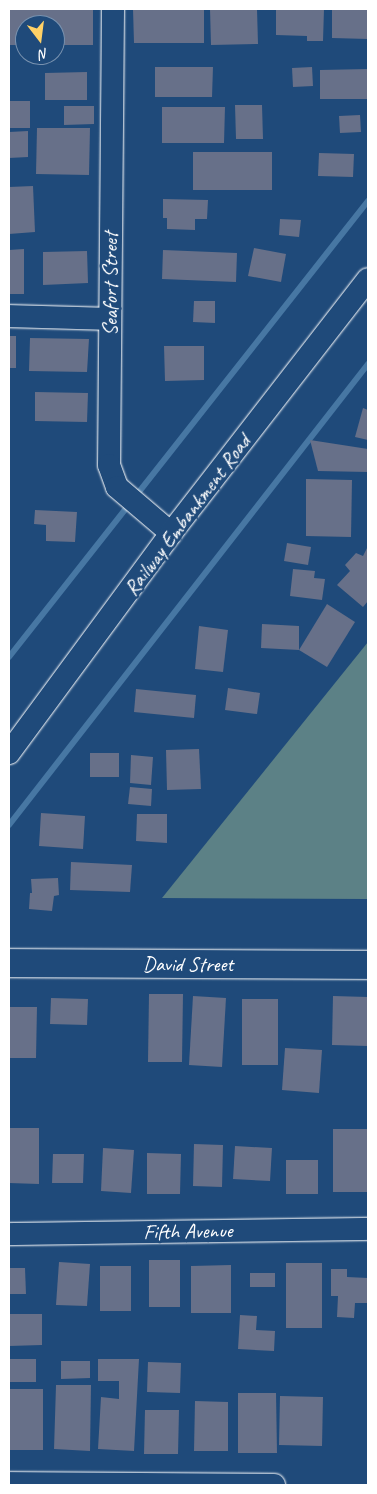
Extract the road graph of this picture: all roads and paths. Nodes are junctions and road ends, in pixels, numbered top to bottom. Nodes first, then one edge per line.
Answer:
1 (113, 9) edge
2 (368, 279) edge
3 (359, 307) edge
4 (9, 316) edge
5 (110, 319) junction
6 (171, 533) junction
7 (9, 753) edge
8 (9, 963) edge
9 (368, 965) edge
10 (368, 1229) edge
11 (9, 1234) edge
12 (9, 1483) edge
13 (274, 1485) edge

1 - 5 street, Seafort Street
2 - 3 street, Railway Embankment Road
3 - 6 street, Railway Embankment Road
4 - 5 street
5 - 6 street, Seafort Street
6 - 7 street, Railway Embankment Road
8 - 9 street, David Street
10 - 11 street, Fifth Avenue
12 - 13 street

